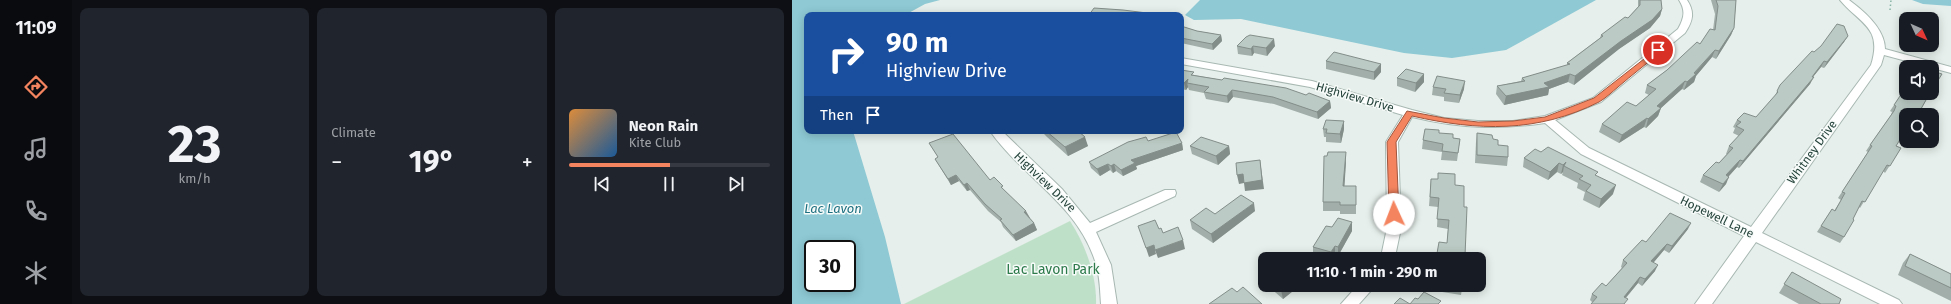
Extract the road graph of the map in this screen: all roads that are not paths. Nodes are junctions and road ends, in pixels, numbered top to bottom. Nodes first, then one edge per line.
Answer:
1 (1683, 0) edge
2 (1844, 0) edge
3 (1880, 51) junction
4 (1184, 62) edge
5 (1951, 70) edge
6 (1410, 113) junction
7 (1547, 119) junction
8 (999, 134) edge
9 (1170, 193) dead end
10 (1089, 229) junction
11 (1752, 234) junction
12 (1389, 252) edge
13 (1361, 292) edge
14 (1109, 304) edge
15 (1349, 304) edge
16 (1703, 304) edge
17 (1894, 304) edge

1 - 7 street, Highview Drive
2 - 3 street
3 - 5 street
3 - 11 street, Whitney Drive
4 - 6 street, Highview Drive
6 - 7 street, Highview Drive
6 - 12 street
7 - 11 street, Hopewell Lane
8 - 10 street, Highview Drive
9 - 10 street
10 - 14 street, Highview Drive
11 - 16 street, Whitney Drive
11 - 17 street, Hopewell Lane
13 - 15 street

